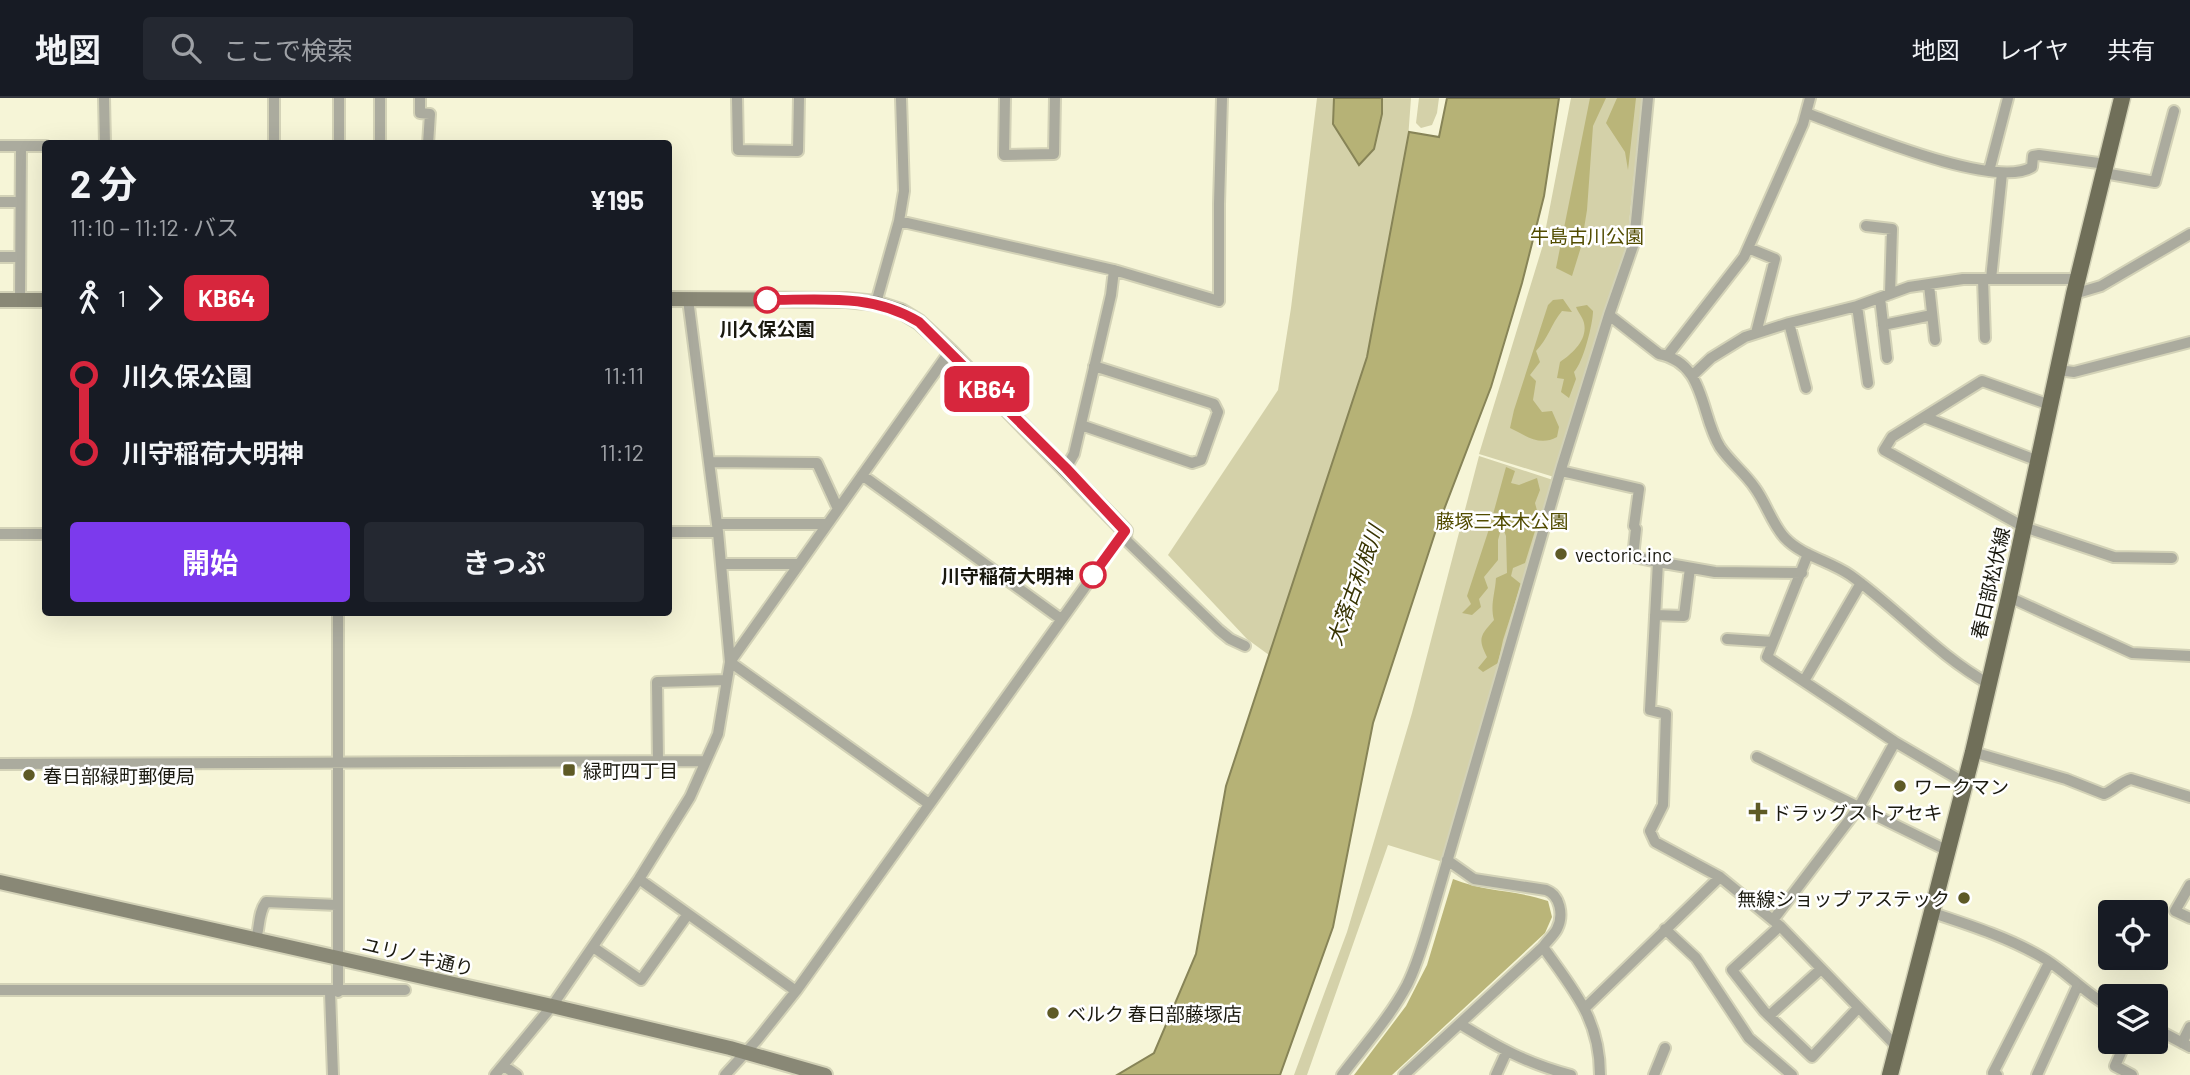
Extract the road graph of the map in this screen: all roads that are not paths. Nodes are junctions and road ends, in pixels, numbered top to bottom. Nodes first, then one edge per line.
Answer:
1 (104, 98) edge
2 (274, 98) edge
3 (339, 98) edge
4 (380, 98) edge
5 (420, 98) edge
6 (737, 98) edge
7 (799, 98) edge
8 (901, 98) edge
9 (1005, 98) edge
10 (1055, 98) edge
11 (1222, 98) edge
12 (1648, 98) edge
13 (1810, 98) edge
14 (2008, 98) edge
15 (2122, 98) edge
16 (2174, 111) dead end
17 (1806, 113) junction
18 (105, 140) edge
19 (274, 140) edge
20 (339, 140) edge
21 (380, 140) edge
22 (428, 140) edge
23 (0, 146) edge
24 (21, 146) junction
25 (42, 146) edge
26 (2105, 168) junction
27 (1989, 171) junction
28 (2002, 173) junction
29 (0, 202) edge
30 (20, 202) junction
31 (898, 221) junction
32 (1866, 226) dead end
33 (2190, 234) edge
34 (1748, 248) junction
35 (0, 257) edge
36 (20, 257) junction
37 (1114, 270) junction
38 (1987, 279) junction
39 (1929, 285) junction
40 (2076, 286) junction
41 (1885, 296) junction
42 (672, 299) edge
43 (688, 299) junction
44 (0, 300) edge
45 (20, 300) junction
46 (42, 300) edge
47 (876, 303) junction
48 (1857, 306) junction
49 (1609, 315) junction
50 (1932, 315) junction
51 (1789, 323) junction
52 (1883, 325) junction
53 (1756, 333) junction
54 (1985, 338) dead end
55 (1935, 340) dead end
56 (2190, 342) edge
57 (950, 351) junction
58 (1667, 356) junction
59 (1887, 358) dead end
60 (1094, 366) junction
61 (2057, 370) junction
62 (1693, 375) junction
63 (1868, 383) dead end
64 (1806, 388) dead end
65 (2050, 405) junction
66 (1924, 417) junction
67 (1081, 425) junction
68 (2038, 461) junction
69 (709, 462) junction
70 (1066, 468) junction
71 (1561, 471) junction
72 (862, 475) junction
73 (838, 509) junction
74 (827, 524) junction
75 (2024, 527) junction
76 (718, 528) junction
77 (1125, 531) junction
78 (672, 532) edge
79 (0, 534) edge
80 (42, 534) edge
81 (1808, 554) junction
82 (2172, 558) dead end
83 (1658, 562) junction
84 (721, 564) junction
85 (799, 564) junction
86 (1690, 568) junction
87 (1802, 573) junction
88 (1861, 583) junction
89 (2009, 597) junction
90 (1655, 615) junction
91 (338, 616) edge
92 (1061, 619) junction
93 (1727, 639) dead end
94 (1773, 642) junction
95 (1245, 646) dead end
96 (2190, 656) edge
97 (730, 662) junction
98 (727, 680) junction
99 (1804, 681) junction
100 (1989, 684) junction
101 (1895, 742) junction
102 (1973, 752) junction
103 (1757, 757) dead end
104 (706, 761) junction
105 (658, 762) junction
106 (0, 764) edge
107 (337, 764) junction
108 (1965, 783) junction
109 (2190, 797) edge
110 (929, 804) junction
111 (1859, 807) junction
112 (1948, 851) junction
113 (1447, 860) junction
114 (1720, 877) junction
115 (639, 879) junction
116 (0, 882) edge
117 (2190, 885) edge
118 (337, 905) junction
119 (1933, 913) junction
120 (688, 914) junction
121 (2190, 919) edge
122 (1776, 923) junction
123 (1665, 929) junction
124 (256, 939) junction
125 (593, 947) junction
126 (1543, 947) junction
127 (336, 957) junction
128 (2049, 963) junction
129 (1821, 970) junction
130 (2078, 985) junction
131 (0, 990) edge
132 (405, 990) dead end
133 (796, 991) junction
134 (334, 992) junction
135 (2098, 1001) edge
136 (552, 1006) junction
137 (1585, 1007) junction
138 (1858, 1008) junction
139 (1769, 1016) junction
140 (1460, 1024) junction
141 (2190, 1027) edge
142 (2168, 1036) edge
143 (2186, 1045) edge
144 (1897, 1047) junction
145 (1665, 1048) dead end
146 (745, 1052) junction
147 (1506, 1053) junction
148 (2120, 1054) edge
149 (504, 1066) junction
150 (332, 1075) edge
151 (495, 1075) edge
152 (517, 1075) edge
153 (725, 1075) edge
154 (825, 1075) edge
155 (1342, 1075) edge
156 (1404, 1075) edge
157 (1496, 1075) edge
158 (1571, 1075) edge
159 (1600, 1075) edge
160 (1654, 1075) edge
161 (1792, 1075) edge
162 (1890, 1075) edge
163 (1997, 1075) edge
164 (2037, 1075) edge
165 (2132, 1075) edge

1 - 18 street
2 - 19 street
3 - 20 street
4 - 21 street
5 - 22 street
6 - 7 street
8 - 31 street
9 - 10 street
11 - 37 street
12 - 49 street
13 - 17 street
14 - 27 street
15 - 26 main road, 春日部松伏線
16 - 26 street
17 - 27 street
17 - 34 street
23 - 24 street
24 - 25 street
24 - 30 street
26 - 28 street
26 - 40 main road, 春日部松伏線
27 - 28 street
28 - 38 street
29 - 30 street
30 - 36 street
31 - 37 street
31 - 47 street
32 - 41 street
33 - 40 street
34 - 53 street
34 - 58 street
35 - 36 street
36 - 45 street
37 - 60 street
38 - 39 street
38 - 40 street
38 - 54 street
39 - 41 street
39 - 50 street
40 - 61 main road, 春日部松伏線
41 - 48 street
41 - 52 street
42 - 43 street
43 - 47 street
43 - 69 street
44 - 45 street
45 - 46 street
47 - 57 street
48 - 51 street
48 - 63 street
49 - 58 street
49 - 71 street
50 - 52 street
50 - 55 street
51 - 53 street
51 - 64 street
52 - 59 street
53 - 62 street
56 - 61 street
57 - 70 street
57 - 72 street
58 - 62 street
60 - 67 street
60 - 67 street
61 - 65 main road, 春日部松伏線
62 - 81 street
65 - 66 street
65 - 68 main road, 春日部松伏線
66 - 68 street
66 - 75 street
67 - 70 street
68 - 75 main road, 春日部松伏線
69 - 73 street
69 - 76 street
70 - 77 street
71 - 83 street
71 - 113 street
72 - 73 street
72 - 92 street
73 - 74 street
74 - 76 street
74 - 85 street
75 - 82 street
75 - 89 main road, 春日部松伏線
76 - 78 street
76 - 84 street
77 - 92 street
77 - 95 street
79 - 80 street
81 - 87 street
81 - 88 street
83 - 86 street
83 - 90 street
84 - 85 street
84 - 97 street
85 - 97 street
86 - 87 street
86 - 90 street
87 - 94 street
88 - 99 street
88 - 100 street
89 - 96 street
89 - 100 main road, 春日部松伏線
90 - 114 street
91 - 107 street
92 - 110 street
93 - 94 street
94 - 99 street
97 - 98 street
97 - 110 street
98 - 104 street
98 - 105 street
99 - 101 street
100 - 102 main road, 春日部松伏線
101 - 108 street
101 - 111 street
102 - 108 main road, 春日部松伏線
102 - 109 street
103 - 111 street
104 - 105 street
104 - 115 street
105 - 107 street
106 - 107 street
107 - 118 street
108 - 112 main road, 春日部松伏線
110 - 133 street
111 - 112 street
111 - 122 street
112 - 119 main road, 春日部松伏線
113 - 126 street
113 - 155 street
114 - 122 street
114 - 123 street
115 - 120 street
115 - 125 street
116 - 124 street, ユリノキ通り
117 - 121 street
118 - 124 street
118 - 127 street
119 - 128 street
119 - 144 main road, 春日部松伏線
120 - 125 street
120 - 133 street
122 - 129 street
122 - 139 street
123 - 137 street
123 - 161 street
124 - 127 street, ユリノキ通り
125 - 136 street
126 - 137 street
126 - 140 street
127 - 134 street
127 - 136 street, ユリノキ通り
128 - 130 street
128 - 163 street
129 - 138 street
129 - 139 street
130 - 135 street
130 - 164 street
131 - 134 street
132 - 134 street
133 - 146 street
134 - 150 street
136 - 146 street, ユリノキ通り
136 - 149 street
137 - 159 street
138 - 139 street
138 - 144 street
140 - 147 street
140 - 156 street
141 - 143 street
142 - 143 street
144 - 162 main road, 春日部松伏線
145 - 160 street
146 - 153 street
146 - 154 street, ユリノキ通り
147 - 157 street
147 - 158 street
148 - 165 street
149 - 151 street
149 - 152 street

